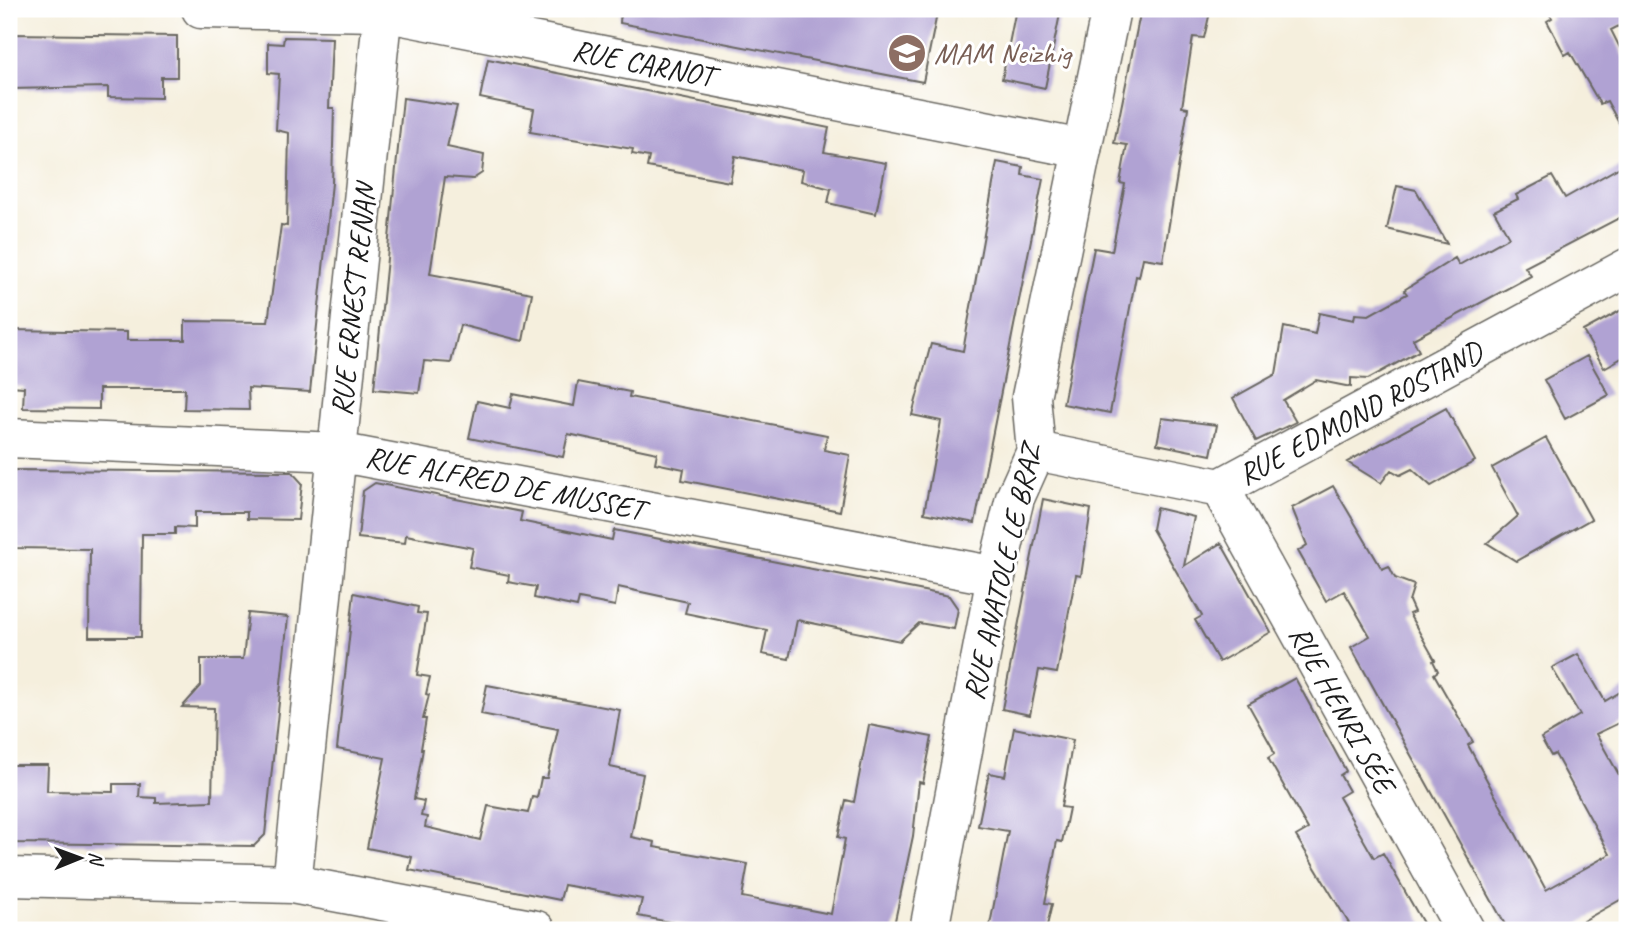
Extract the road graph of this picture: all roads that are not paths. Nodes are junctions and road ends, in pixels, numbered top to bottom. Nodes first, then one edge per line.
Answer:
1 (201, 9) edge
2 (1111, 9) edge
3 (383, 10) edge
4 (1082, 149) junction
5 (1627, 268) edge
6 (9, 438) edge
7 (337, 452) junction
8 (1036, 452) junction
9 (1220, 488) junction
10 (996, 576) junction
11 (9, 877) edge
12 (292, 884) junction
13 (536, 930) edge
14 (929, 930) edge
15 (1465, 930) edge

1 - 3 street, RUE CARNOT
2 - 4 street, RUE ANATOLE LE BRAZ
3 - 4 street, RUE CARNOT
3 - 7 street, RUE ERNEST RENAN
4 - 8 street, RUE ANATOLE LE BRAZ
5 - 9 street, RUE EDMOND ROSTAND
6 - 7 street, RUE ALFRED DE MUSSET
7 - 10 street, RUE ALFRED DE MUSSET
7 - 12 street, RUE ERNEST RENAN
8 - 9 street, RUE EDMOND ROSTAND
8 - 10 street, RUE ANATOLE LE BRAZ
9 - 15 street, RUE HENRI SÉE
10 - 14 street, RUE ANATOLE LE BRAZ
11 - 12 street
12 - 13 street

